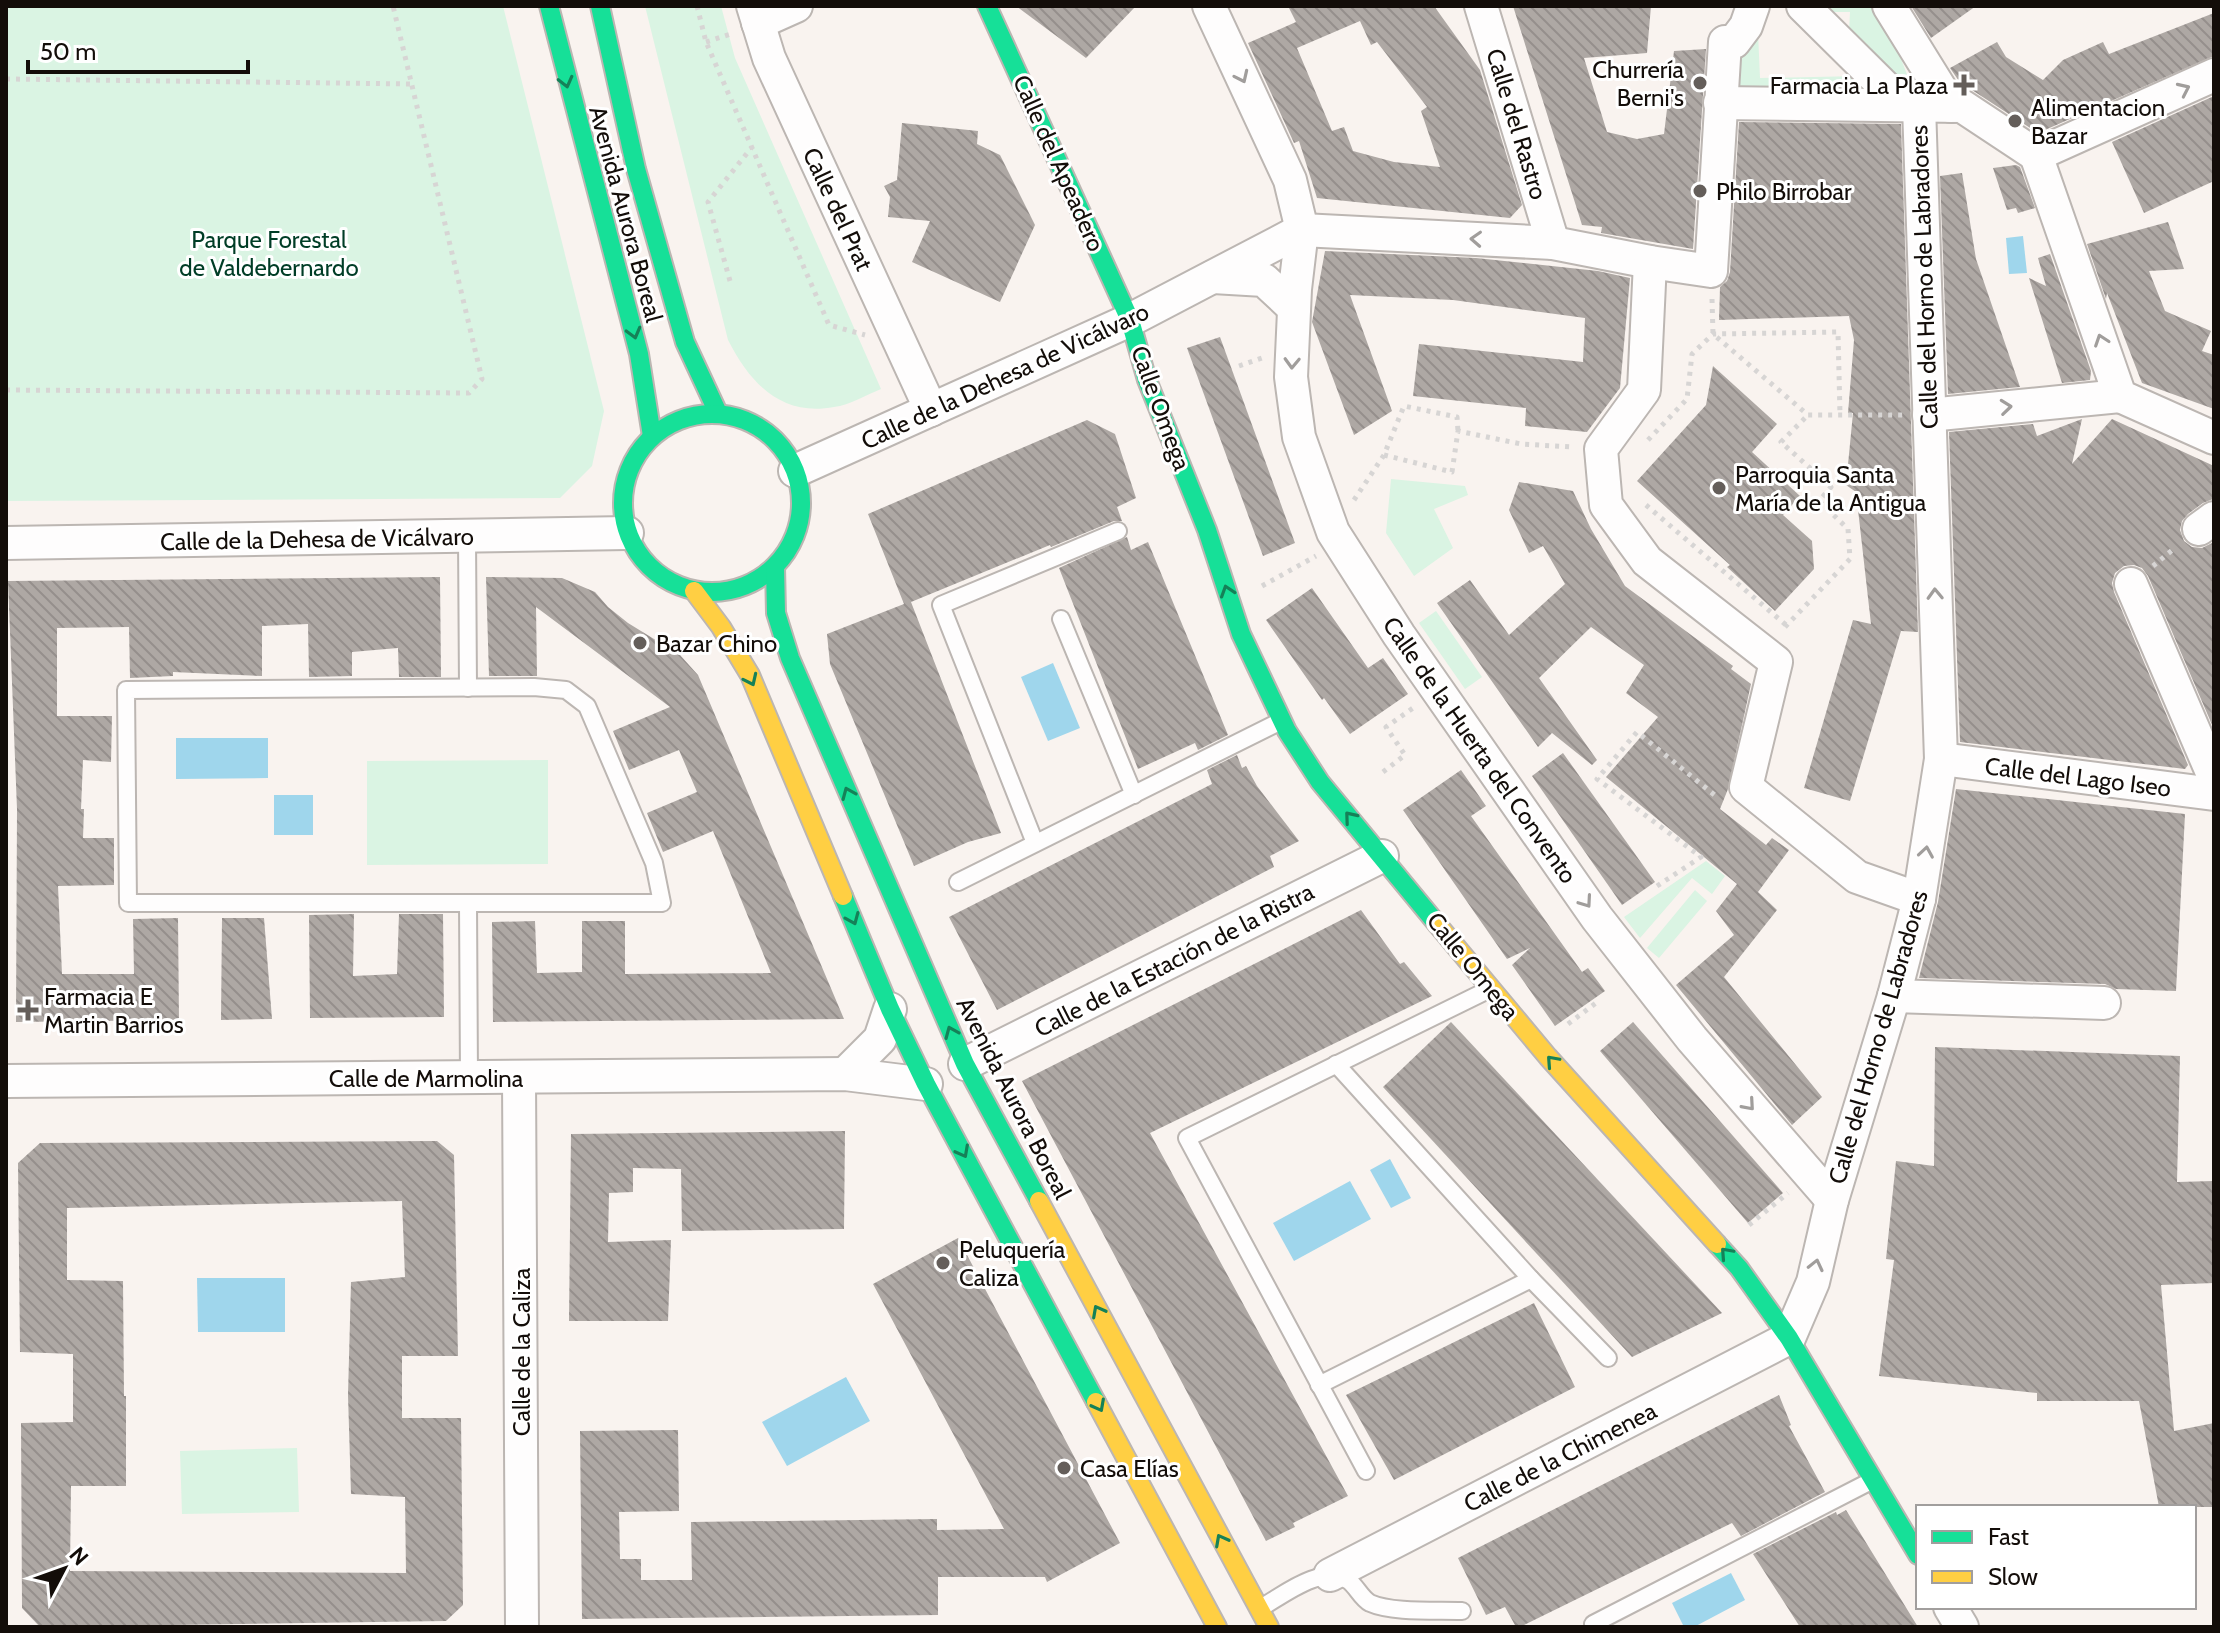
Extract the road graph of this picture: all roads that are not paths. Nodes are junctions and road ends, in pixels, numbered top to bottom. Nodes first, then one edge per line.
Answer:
1 (549, 6) edge
2 (600, 6) edge
3 (796, 6) edge
4 (987, 6) edge
5 (1209, 6) edge
6 (1481, 6) edge
7 (1753, 6) edge
8 (1803, 6) edge
9 (1889, 6) edge
10 (747, 21) edge
11 (2214, 75) edge
12 (1720, 103) junction
13 (1919, 106) junction
14 (1951, 106) junction
15 (2036, 155) junction
16 (1302, 230) junction
17 (1553, 243) junction
18 (1650, 262) junction
19 (1213, 277) junction
20 (1294, 308) junction
21 (1130, 320) junction
22 (2120, 396) junction
23 (931, 410) junction
24 (718, 413) junction
25 (1929, 415) junction
26 (652, 436) junction
27 (2214, 438) edge
28 (795, 471) junction
29 (1118, 531) dead end
30 (627, 533) junction
31 (467, 537) junction
32 (6, 543) edge
33 (775, 567) junction
34 (2131, 584) road end
35 (694, 591) junction
36 (1061, 619) dead end
37 (468, 688) junction
38 (1282, 721) junction
39 (1941, 759) junction
40 (2214, 777) edge
41 (2214, 794) edge
42 (1134, 795) junction
43 (1035, 843) junction
44 (1382, 856) junction
45 (958, 882) dead end
46 (1919, 899) junction
47 (468, 903) junction
48 (1492, 988) junction
49 (1894, 996) junction
50 (2104, 1003) dead end
51 (890, 1009) junction
52 (965, 1064) junction
53 (1336, 1064) junction
54 (845, 1074) junction
55 (469, 1078) junction
56 (519, 1078) junction
57 (6, 1081) edge
58 (926, 1084) junction
59 (1832, 1200) junction
60 (1531, 1279) junction
61 (1789, 1338) junction
62 (1608, 1358) dead end
63 (1319, 1385) junction
64 (1366, 1471) dead end
65 (1872, 1481) junction
66 (1916, 1552) edge
67 (1330, 1575) junction
68 (1258, 1609) junction
69 (1951, 1609) edge
70 (1462, 1611) dead end
71 (1593, 1624) dead end
72 (522, 1627) edge
73 (1217, 1627) edge
74 (1269, 1627) edge
75 (1962, 1627) edge

1 -> 26 main road, Avenida Aurora Boreal
2 - 24 main road, Avenida Aurora Boreal
3 - 10 street
4 - 21 main road, Calle del Apeadero
5 -> 16 street, Calle de la Huerta del Convento
6 - 17 street, Calle del Rastro
7 - 12 street
8 - 13 street
9 - 14 street
10 - 23 street, Calle del Prat
15 -> 11 street
12 - 13 street
12 - 18 street
13 - 14 street
13 - 25 street, Calle del Horno de Labradores
14 - 15 street
22 -> 15 street
17 -> 16 street
16 - 19 street, Calle de la Dehesa de Vicálvaro
16 - 20 street, Calle de la Huerta del Convento
17 - 18 street
18 - 46 street
19 - 20 street
19 - 21 street, Calle de la Dehesa de Vicálvaro
20 -> 59 street, Calle de la Huerta del Convento
21 - 23 street, Calle de la Dehesa de Vicálvaro
38 -> 21 main road, Calle Omega
25 -> 22 street
22 - 27 street
23 - 28 street, Calle de la Dehesa de Vicálvaro
24 - 26 main road
24 - 28 main road
39 -> 25 street, Calle del Horno de Labradores
26 - 30 main road
28 - 33 main road
29 - 43 lane
30 - 31 street, Calle de la Dehesa de Vicálvaro
30 - 35 main road
31 - 32 street, Calle de la Dehesa de Vicálvaro
31 - 37 lane
33 - 35 main road
52 -> 33 main road, Avenida Aurora Boreal
34 - 40 street
35 -> 51 main road
36 - 42 lane
37 - 47 lane
37 - 47 lane
38 - 42 lane
44 -> 38 main road, Calle Omega
39 - 41 street, Calle del Lago Iseo
46 -> 39 street, Calle del Horno de Labradores
42 - 43 lane
43 - 45 lane
44 - 48 main road, Calle Omega
44 - 52 street, Calle de la Estación de la Ristra
46 - 49 street, Calle del Horno de Labradores
47 - 55 lane
48 - 53 lane
61 -> 48 main road, Calle Omega
49 - 50 street
49 - 59 street, Calle del Horno de Labradores
51 - 54 street
51 - 58 main road
68 -> 52 main road, Avenida Aurora Boreal
53 - 60 lane
53 - 63 lane
54 - 56 street, Calle de Marmolina
54 - 58 street, Calle de Marmolina
55 - 56 street, Calle de Marmolina
55 - 57 street, Calle de Marmolina
56 - 72 street, Calle de la Caliza
58 -> 73 main road
61 -> 59 street, Calle del Horno de Labradores
60 - 62 lane
60 - 63 lane
61 - 65 main road, Calle Omega
61 - 67 street, Calle de la Chimenea
63 - 64 lane
65 - 66 main road, Calle Omega
65 - 71 lane
67 - 68 lane
67 - 70 lane
68 - 74 main road, Avenida Aurora Boreal
69 - 75 street

